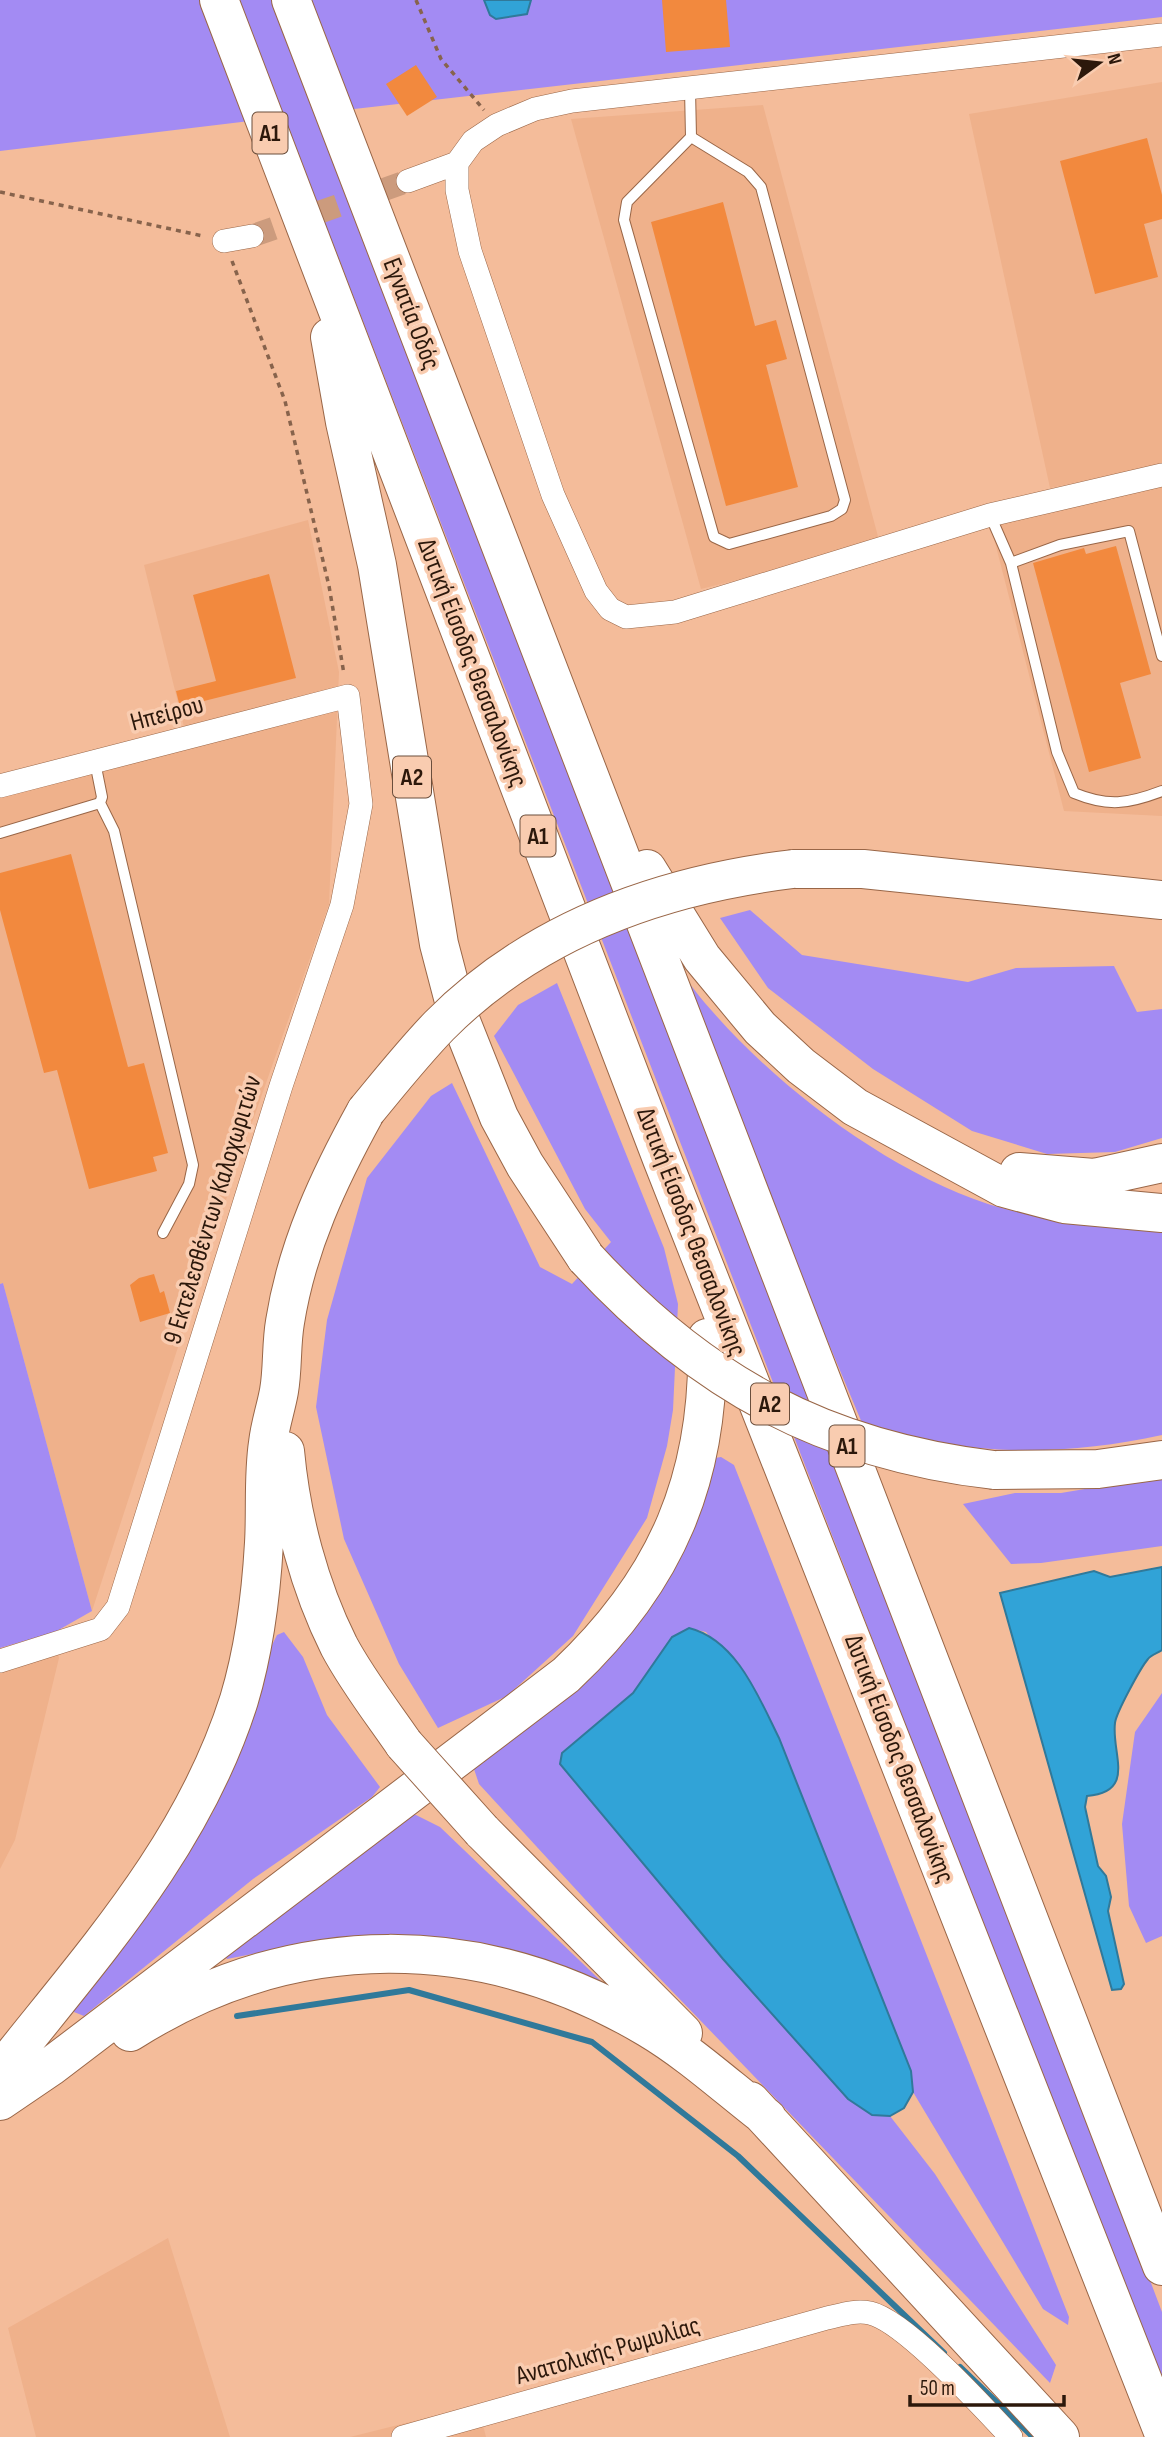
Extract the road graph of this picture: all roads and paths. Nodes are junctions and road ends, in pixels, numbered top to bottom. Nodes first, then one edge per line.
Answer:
1 (219, 0) edge
2 (291, 0) edge
3 (416, 0) edge
4 (1162, 35) edge
5 (690, 89) junction
6 (497, 125) junction
7 (691, 137) junction
8 (457, 163) junction
9 (408, 181) tunnel mouth
10 (0, 192) edge
11 (252, 236) tunnel mouth
12 (224, 241) junction
13 (320, 266) junction
14 (1162, 475) edge
15 (990, 515) junction
16 (1011, 563) junction
17 (531, 627) junction
18 (1162, 656) edge
19 (348, 696) junction
20 (95, 762) junction
21 (0, 786) edge
22 (1162, 791) edge
23 (100, 803) junction
24 (0, 833) edge
25 (1162, 900) edge
26 (662, 1159) junction
27 (957, 1163) junction
28 (1162, 1163) edge
29 (1162, 1213) edge
30 (163, 1233) dead end
31 (279, 1390) junction
32 (1162, 1460) edge
33 (0, 1661) edge
34 (0, 2072) edge
35 (0, 2101) edge
36 (767, 2118) junction
37 (0, 2131) edge
38 (1162, 2266) edge
39 (461, 2429) edge
40 (1162, 2429) edge
41 (403, 2437) edge
42 (1011, 2437) edge
43 (1060, 2437) edge

1 - 13 highway, Α1
2 - 17 highway, Εγνατία Οδός / Α1
3 - 6 path
4 - 5 street
5 - 6 street
5 - 7 lane
6 - 8 street
7 - 7 lane
8 - 9 street
8 - 15 street
10 - 12 path
11 - 12 street
12 - 19 path
13 - 26 highway, Δυτική Είσοδος Θεσσαλονίκης / Α1
13 - 32 highway, Α2, bridge
14 - 15 street
15 - 16 lane
16 - 18 lane
16 - 22 lane
17 - 27 highway
17 - 38 highway, Α1
19 - 20 street, Ηπείρου
19 - 33 street, 9 Εκτελεσθέντων Καλοχωριτών
20 - 21 street, Ηπείρου
20 - 23 lane
23 - 24 lane
23 - 30 lane
25 - 31 highway, bridge
26 - 35 highway
26 - 40 highway, Δυτική Είσοδος Θεσσαλονίκης / Α1
27 - 28 highway
27 - 29 highway
31 - 34 highway
31 - 36 highway, bridge
36 - 37 highway
36 - 43 highway
39 - 41 street, Ανατολικής Ρωμυλίας
39 - 42 street, Ανατολικής Ρωμυλίας

